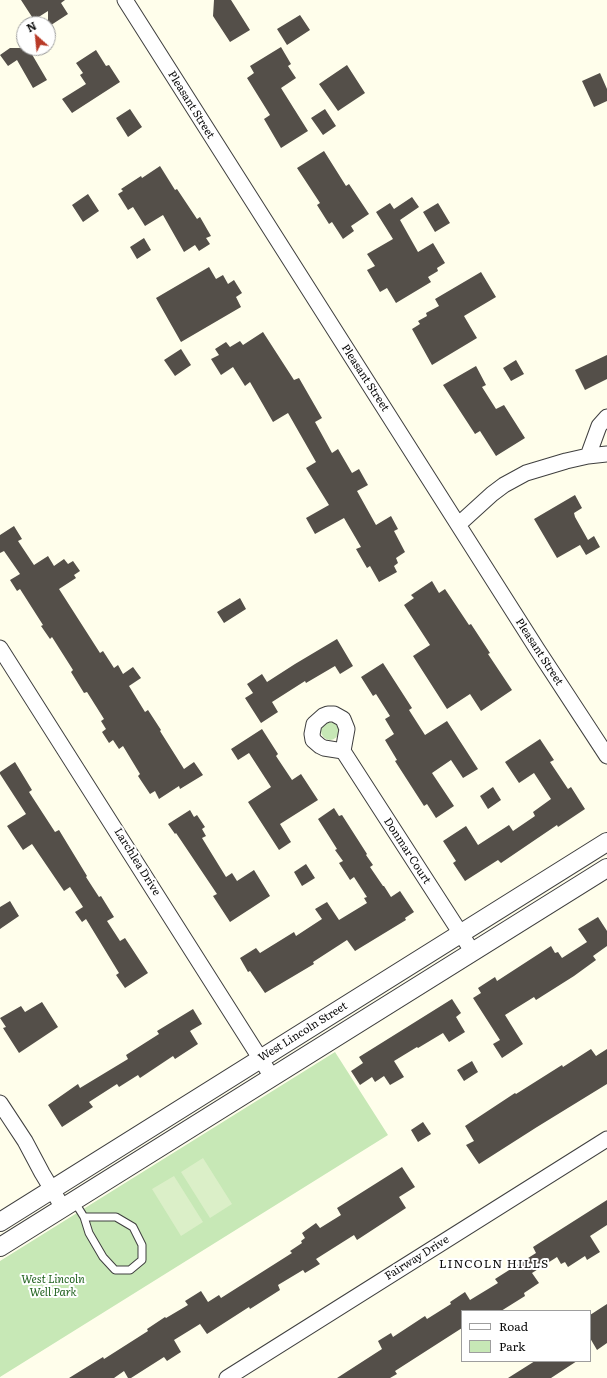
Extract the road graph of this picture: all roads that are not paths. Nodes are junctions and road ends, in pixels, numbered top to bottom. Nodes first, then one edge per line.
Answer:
1 (125, 0) edge
2 (607, 417) edge
3 (607, 454) edge
4 (588, 456) junction
5 (459, 524) junction
6 (0, 648) edge
7 (343, 751) dead end
8 (607, 756) edge
9 (607, 842) edge
10 (607, 868) edge
11 (460, 933) junction
12 (472, 951) junction
13 (260, 1059) junction
14 (272, 1077) junction
15 (0, 1103) edge
16 (607, 1139) edge
17 (52, 1189) junction
18 (69, 1204) junction
19 (84, 1217) junction
20 (0, 1222) edge
21 (0, 1247) edge
22 (227, 1378) edge

1 - 5 street, Pleasant Street
2 - 4 street
3 - 4 street
4 - 5 street
5 - 8 street, Pleasant Street
6 - 13 street, Larchlea Drive
7 - 11 street, Donmar Court
9 - 11 street, West Lincoln Street
10 - 12 street, West Lincoln Street
11 - 12 street, Donmar Court
11 - 13 street, West Lincoln Street
12 - 14 street, West Lincoln Street
13 - 14 street, Larchlea Drive
13 - 17 street, West Lincoln Street
14 - 18 street, West Lincoln Street
15 - 17 street
16 - 22 street, Fairway Drive
17 - 18 street
17 - 20 street, West Lincoln Street
18 - 19 lane
18 - 21 street, West Lincoln Street
19 - 19 lane

